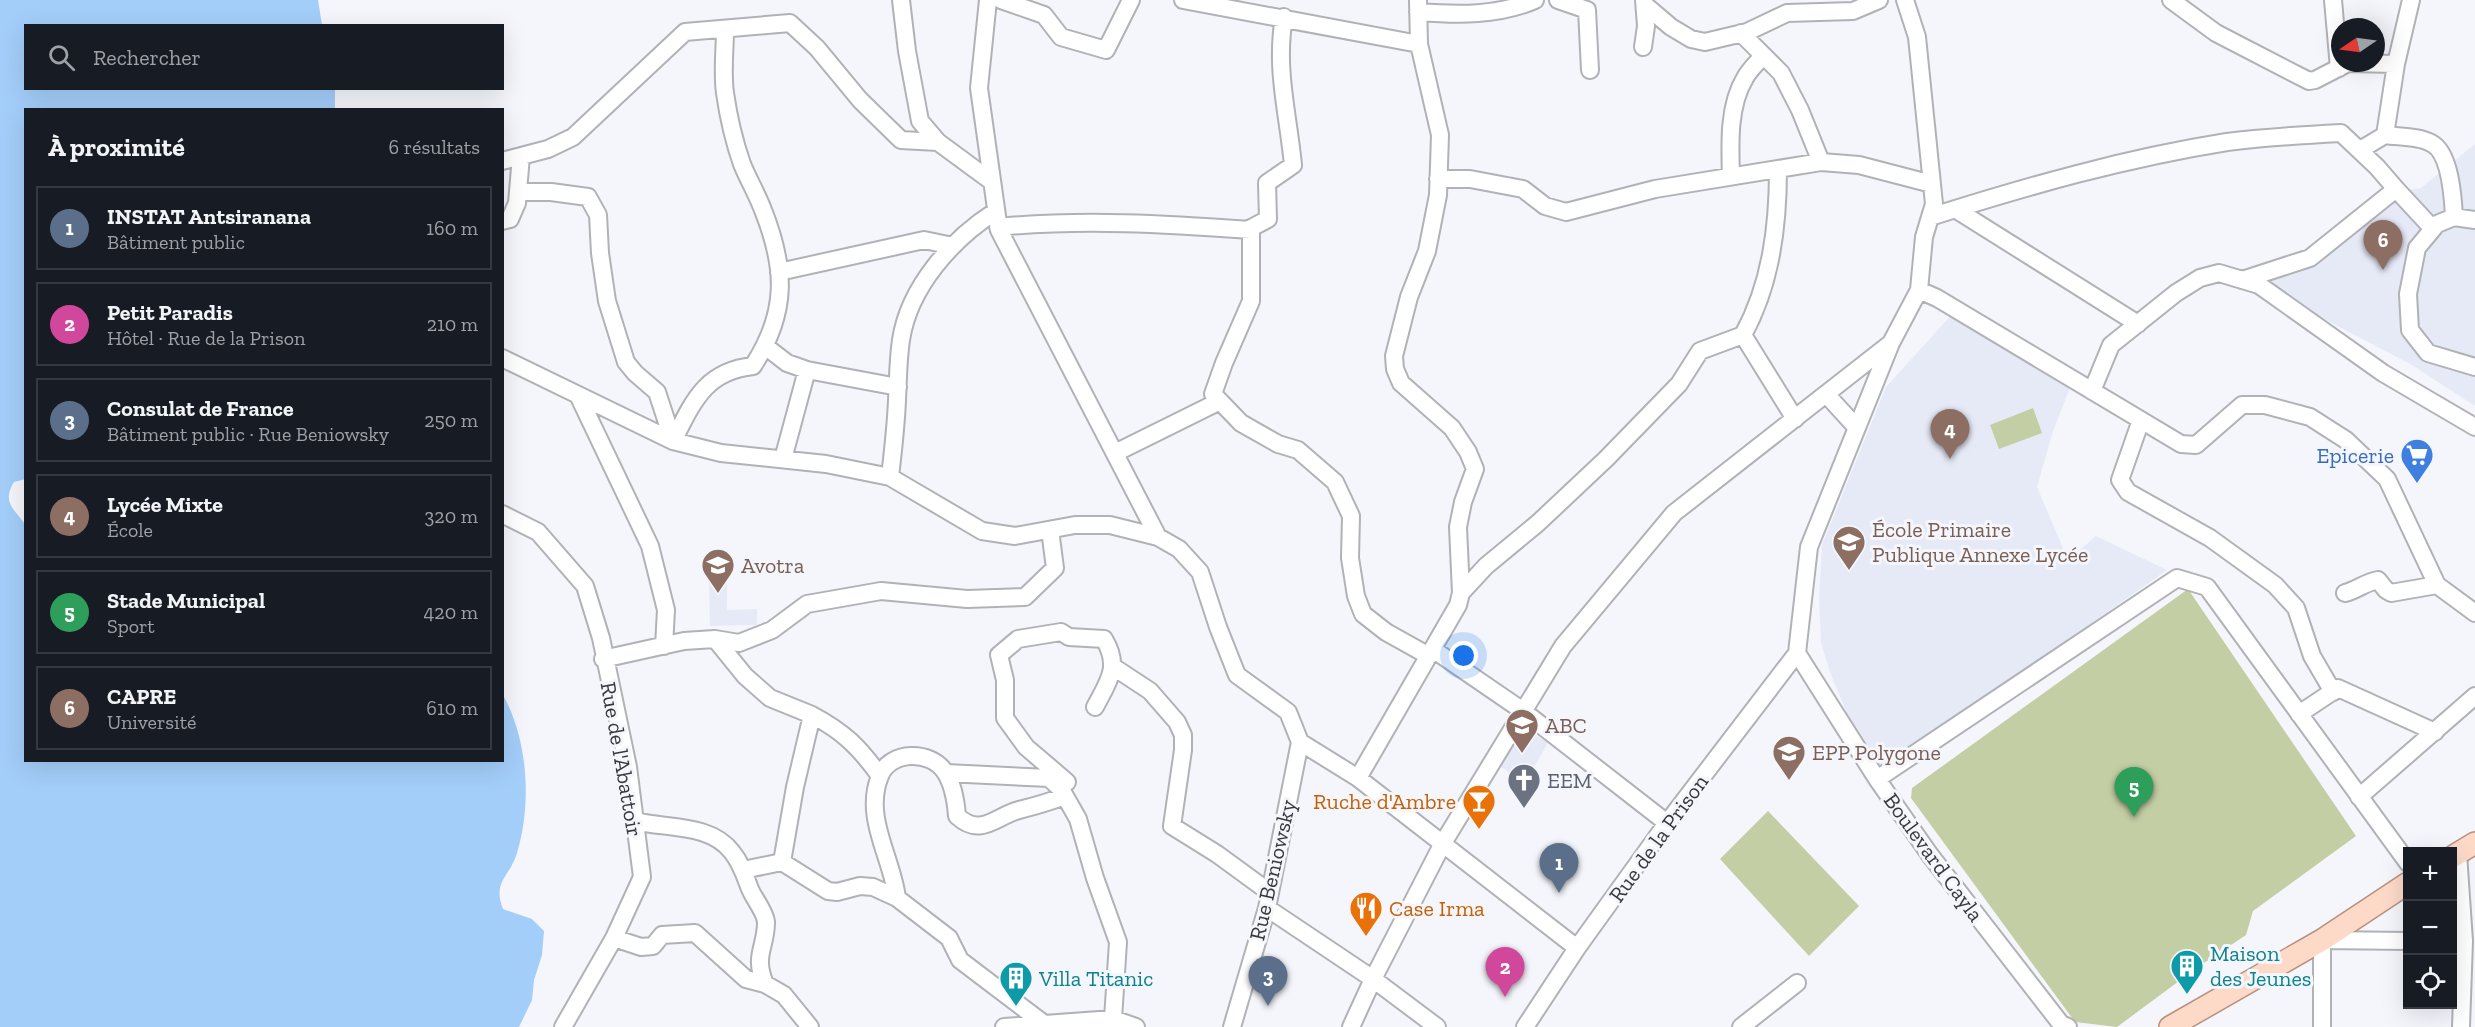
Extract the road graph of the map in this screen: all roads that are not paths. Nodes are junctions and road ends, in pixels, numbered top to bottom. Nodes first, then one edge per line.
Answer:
1 (901, 0) edge
2 (988, 0) edge
3 (1001, 0) edge
4 (1131, 0) edge
5 (1183, 0) edge
6 (1536, 0) edge
7 (1558, 0) edge
8 (1879, 0) edge
9 (1905, 0) edge
10 (2170, 0) edge
11 (2332, 0) edge
12 (2411, 0) edge
13 (1645, 3) edge
14 (1418, 6) edge
15 (1264, 7) edge
16 (1284, 17) junction
17 (2334, 18) edge
18 (725, 29) junction
19 (1741, 33) junction
20 (1419, 44) junction
21 (1643, 47) dead end
22 (1763, 56) junction
23 (2385, 64) edge
24 (2396, 64) junction
25 (1590, 70) dead end
26 (2331, 72) edge
27 (2385, 135) junction
28 (938, 142) junction
29 (2360, 150) junction
30 (521, 156) junction
31 (504, 160) edge
32 (1821, 162) junction
33 (1778, 169) junction
34 (1731, 176) junction
35 (1438, 179) junction
36 (991, 181) junction
37 (1932, 184) junction
38 (2396, 189) junction
39 (519, 192) junction
40 (1955, 209) junction
41 (1930, 217) junction
42 (2454, 217) junction
43 (997, 219) junction
44 (504, 220) edge
45 (2475, 220) edge
46 (2433, 229) junction
47 (1251, 230) junction
48 (953, 246) junction
49 (779, 272) junction
50 (2242, 280) junction
51 (1919, 290) junction
52 (2138, 324) junction
53 (1743, 335) junction
54 (1891, 343) junction
55 (765, 346) junction
56 (504, 359) edge
57 (2475, 367) edge
58 (807, 370) junction
59 (1850, 376) junction
60 (898, 387) junction
61 (2092, 391) junction
62 (1826, 394) junction
63 (578, 395) junction
64 (1870, 397) junction
65 (1220, 401) junction
66 (1795, 419) junction
67 (2141, 420) junction
68 (2475, 427) edge
69 (1857, 428) junction
70 (673, 441) junction
71 (1115, 453) junction
72 (783, 459) junction
73 (890, 477) junction
74 (504, 515) edge
75 (1050, 530) junction
76 (1158, 537) junction
77 (2437, 585) junction
78 (1461, 593) junction
79 (2345, 593) dead end
80 (2475, 613) edge
81 (715, 639) junction
82 (664, 646) junction
83 (1431, 653) junction
84 (1797, 654) junction
85 (603, 659) junction
86 (1112, 666) junction
87 (2333, 692) junction
88 (2475, 696) edge
89 (1095, 707) dead end
90 (1524, 711) junction
91 (2299, 714) junction
92 (813, 715) junction
93 (2435, 732) junction
94 (1300, 742) junction
95 (946, 772) junction
96 (879, 776) junction
97 (1358, 778) junction
98 (1877, 778) junction
99 (1063, 793) junction
100 (2359, 797) junction
101 (634, 821) junction
102 (1667, 823) junction
103 (1443, 843) junction
104 (2462, 852) edge
105 (2403, 856) edge
106 (782, 862) junction
107 (743, 870) junction
108 (2403, 886) edge
109 (897, 898) junction
110 (1268, 900) junction
111 (615, 938) junction
112 (2322, 940) junction
113 (2403, 941) edge
114 (2464, 941) edge
115 (1577, 948) junction
116 (1373, 979) junction
117 (1797, 983) dead end
118 (765, 984) junction
119 (1113, 1018) junction
120 (1043, 1023) junction
121 (2062, 1026) edge
122 (563, 1027) edge
123 (810, 1027) edge
124 (1004, 1027) edge
125 (1136, 1027) edge
126 (1232, 1027) edge
127 (1351, 1027) edge
128 (1437, 1027) edge
129 (1526, 1027) edge
130 (1741, 1027) edge
131 (2170, 1027) edge
132 (2322, 1027) edge
133 (2461, 1027) edge

1 - 28 street
2 - 36 street
3 - 4 street
5 - 15 street
6 - 14 street
7 - 25 street
8 - 19 street
9 - 37 street
10 - 26 street
11 - 17 street
12 - 24 street
13 - 19 street
13 - 21 street
14 - 20 street
15 - 16 street
16 - 20 street
16 - 47 street
18 - 28 street
18 - 30 street
18 - 49 street
19 - 22 street
20 - 35 street
22 - 32 street
22 - 34 street
23 - 24 street
24 - 27 street
27 - 29 street
27 - 42 street
28 - 36 street
29 - 38 street
29 - 40 street
30 - 31 street
30 - 39 street
32 - 33 street
32 - 37 street
33 - 34 street
33 - 53 street
34 - 35 street
35 - 78 street
36 - 43 street
37 - 41 street
38 - 46 street
38 - 50 street
39 - 44 street
39 - 70 street
40 - 41 street
40 - 52 street
41 - 51 street
42 - 45 street
42 - 46 street
43 - 47 street
43 - 48 street
43 - 71 street
46 - 57 street
47 - 65 street
48 - 49 street
48 - 60 street
49 - 55 street
50 - 52 street
50 - 68 street
51 - 54 street
51 - 61 street
52 - 61 street
53 - 66 street
53 - 78 street
54 - 59 street
54 - 64 street
55 - 58 street
55 - 70 street
56 - 63 street
58 - 60 street
58 - 72 street
59 - 62 street
59 - 64 street
60 - 73 street
61 - 67 street
62 - 66 street
62 - 69 street
63 - 70 street
63 - 82 street
64 - 69 street
65 - 71 street
65 - 83 street
66 - 90 street
67 - 77 street
67 - 87 street
69 - 84 street
70 - 72 street
71 - 76 street
72 - 73 street
73 - 75 street
74 - 85 street, Rue de l'Abattoir
75 - 76 street
75 - 81 street
76 - 94 street
77 - 79 street
77 - 80 street
78 - 83 street
81 - 82 street
81 - 92 street
82 - 85 street
83 - 90 street
83 - 97 street
84 - 98 street, Boulevard Cayla
84 - 102 street, Rue de la Prison
85 - 101 street, Rue de l'Abattoir
86 - 89 street
86 - 99 street
86 - 110 street
87 - 91 street
87 - 93 street
88 - 93 street
90 - 102 street
90 - 103 street
91 - 98 street
91 - 100 street
92 - 96 street
92 - 106 street
93 - 100 street
94 - 97 street
94 - 110 street, Rue Beniowsky
95 - 96 street
95 - 99 street
95 - 99 street
96 - 109 street
97 - 103 street
98 - 121 street, Boulevard Cayla
99 - 119 street
100 - 105 street
101 - 107 street
101 - 111 street, Rue de l'Abattoir
102 - 115 street, Rue de la Prison
103 - 115 street
103 - 116 street
104 - 114 street
106 - 107 street
106 - 109 street
107 - 118 street
108 - 112 main road
109 - 120 street
110 - 116 street
110 - 126 street, Rue Beniowsky
111 - 118 street
111 - 122 street, Rue de l'Abattoir
112 - 113 street
112 - 131 main road
112 - 132 street
114 - 133 street
115 - 129 street, Rue de la Prison
116 - 127 street
116 - 128 street
117 - 130 street
118 - 123 street
119 - 120 street
119 - 125 street
120 - 124 street

